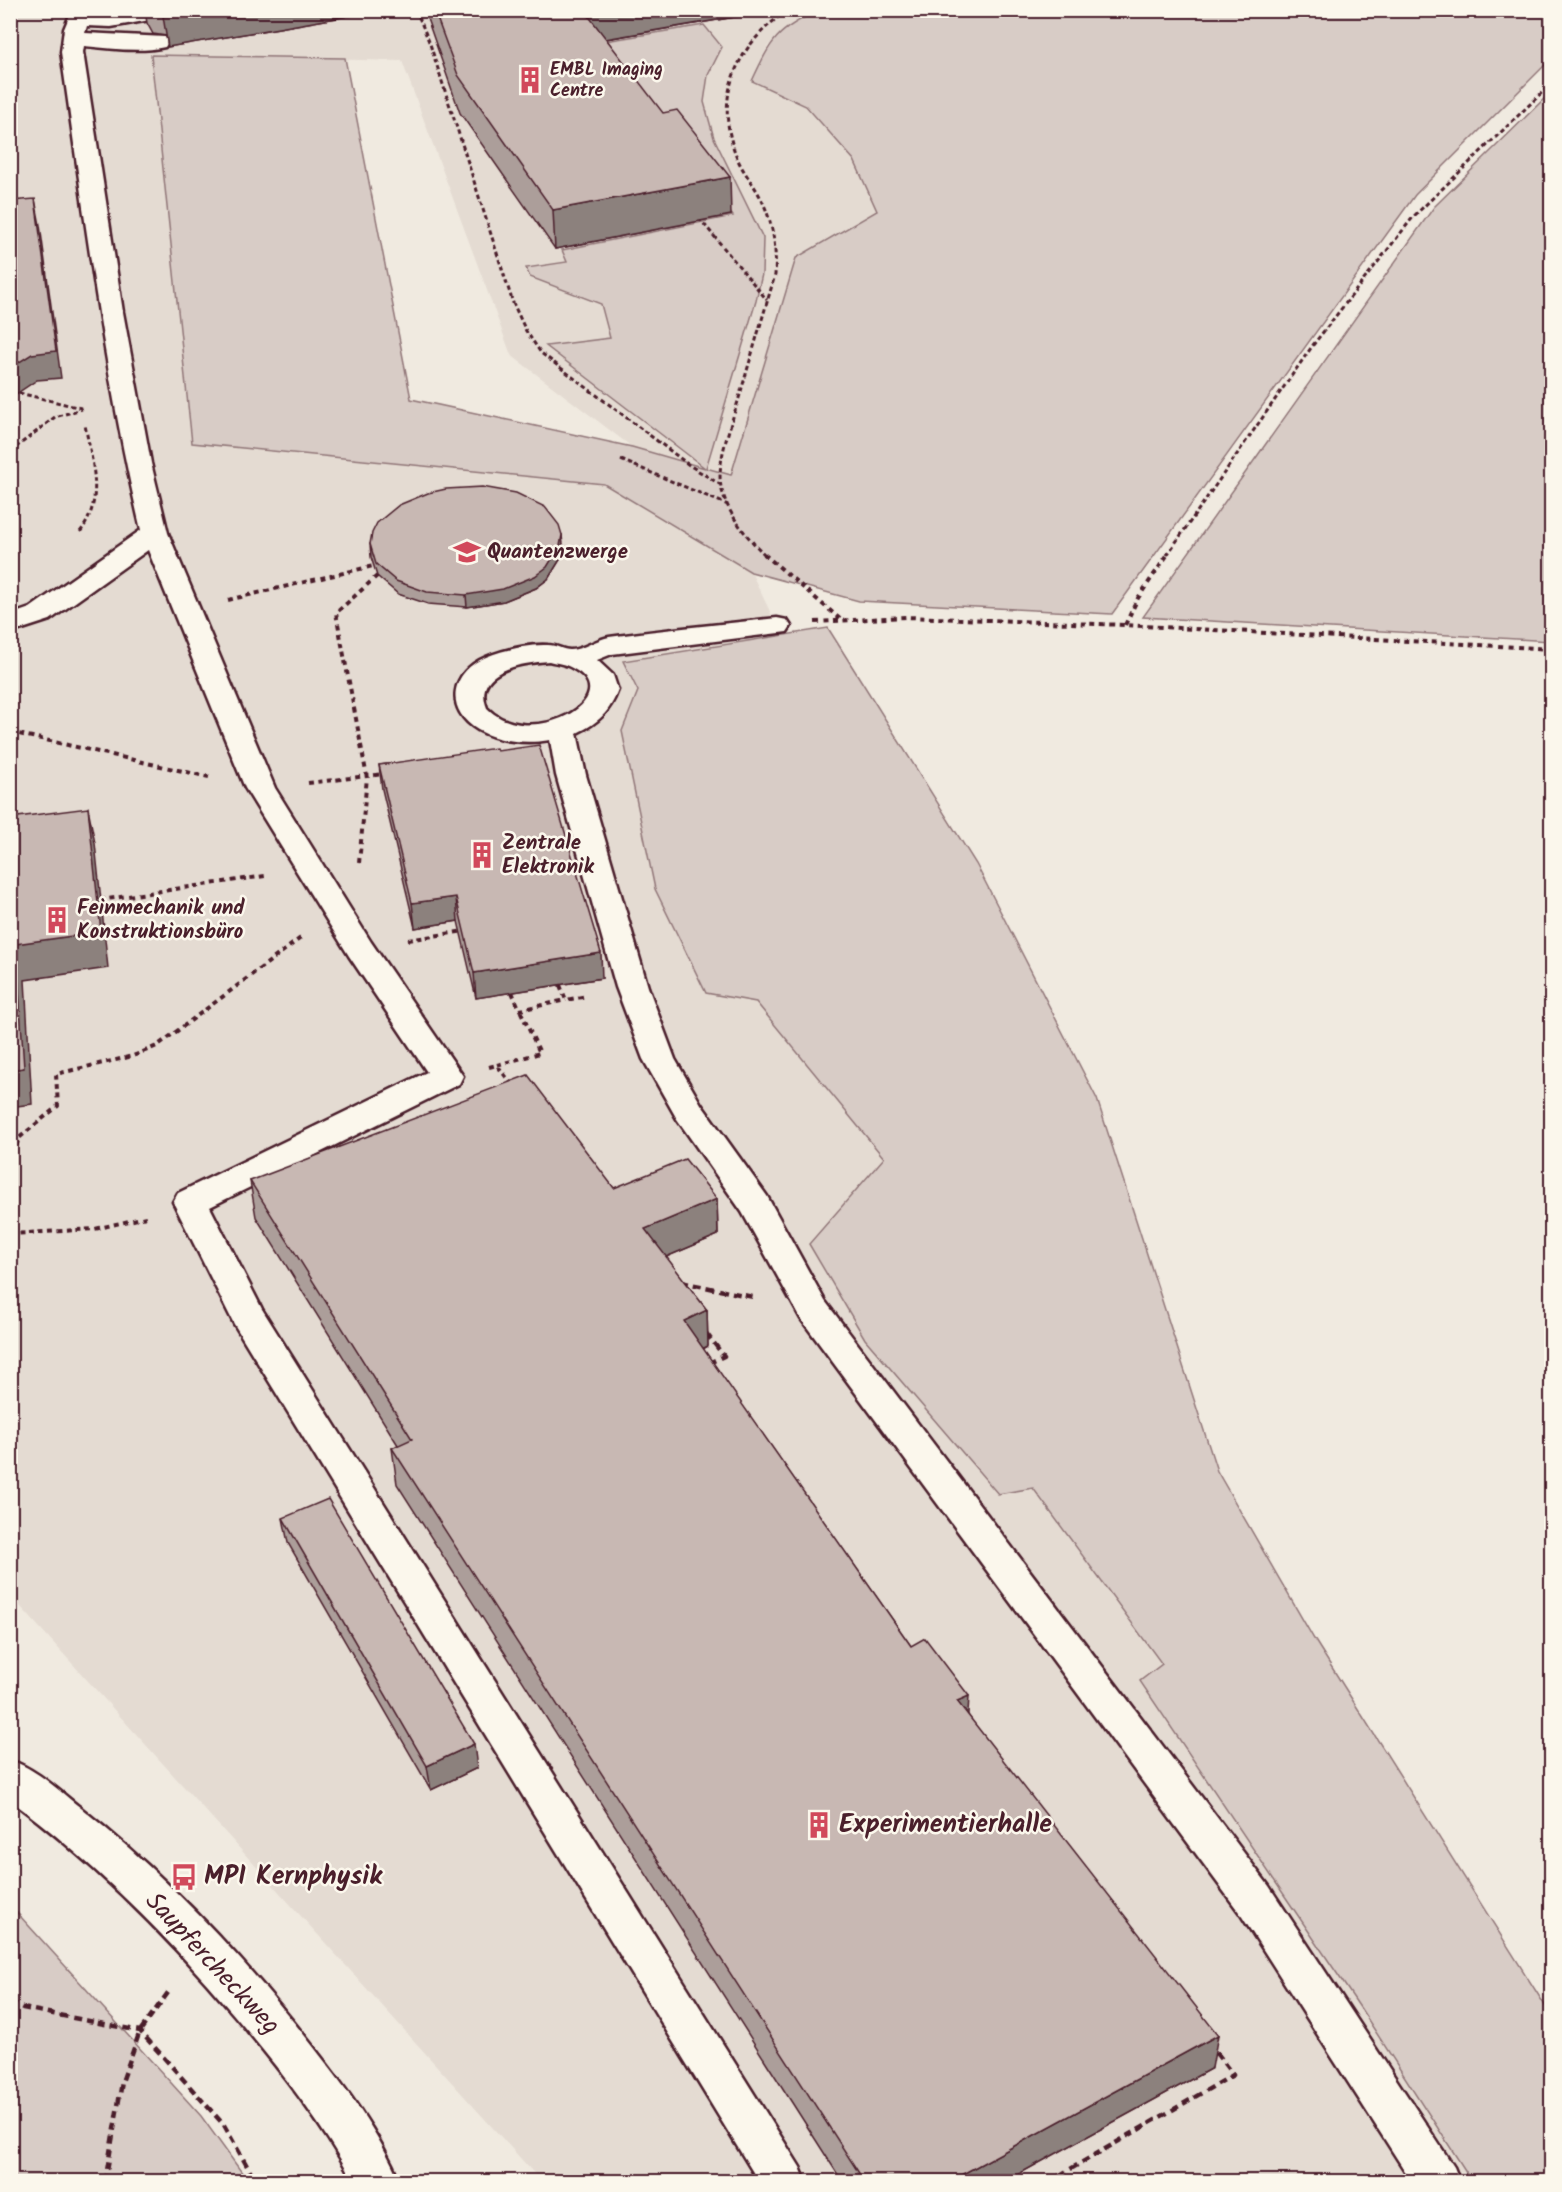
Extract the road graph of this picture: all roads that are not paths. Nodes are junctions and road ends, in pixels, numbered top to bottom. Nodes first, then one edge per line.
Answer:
1 (143, 16) dead end
2 (77, 30) edge
3 (157, 42) dead end
4 (155, 533) junction
5 (10, 625) edge
6 (777, 626) road end
7 (574, 658) junction
8 (562, 730) junction
9 (10, 1777) edge
10 (378, 2181) edge
11 (784, 2181) edge
12 (1438, 2181) edge

1 - 2 street
2 - 3 street
2 - 4 street
4 - 5 street
4 - 11 street
6 - 7 street
7 - 8 street
7 - 8 street
8 - 12 street
9 - 10 street, Saupfercheckweg

